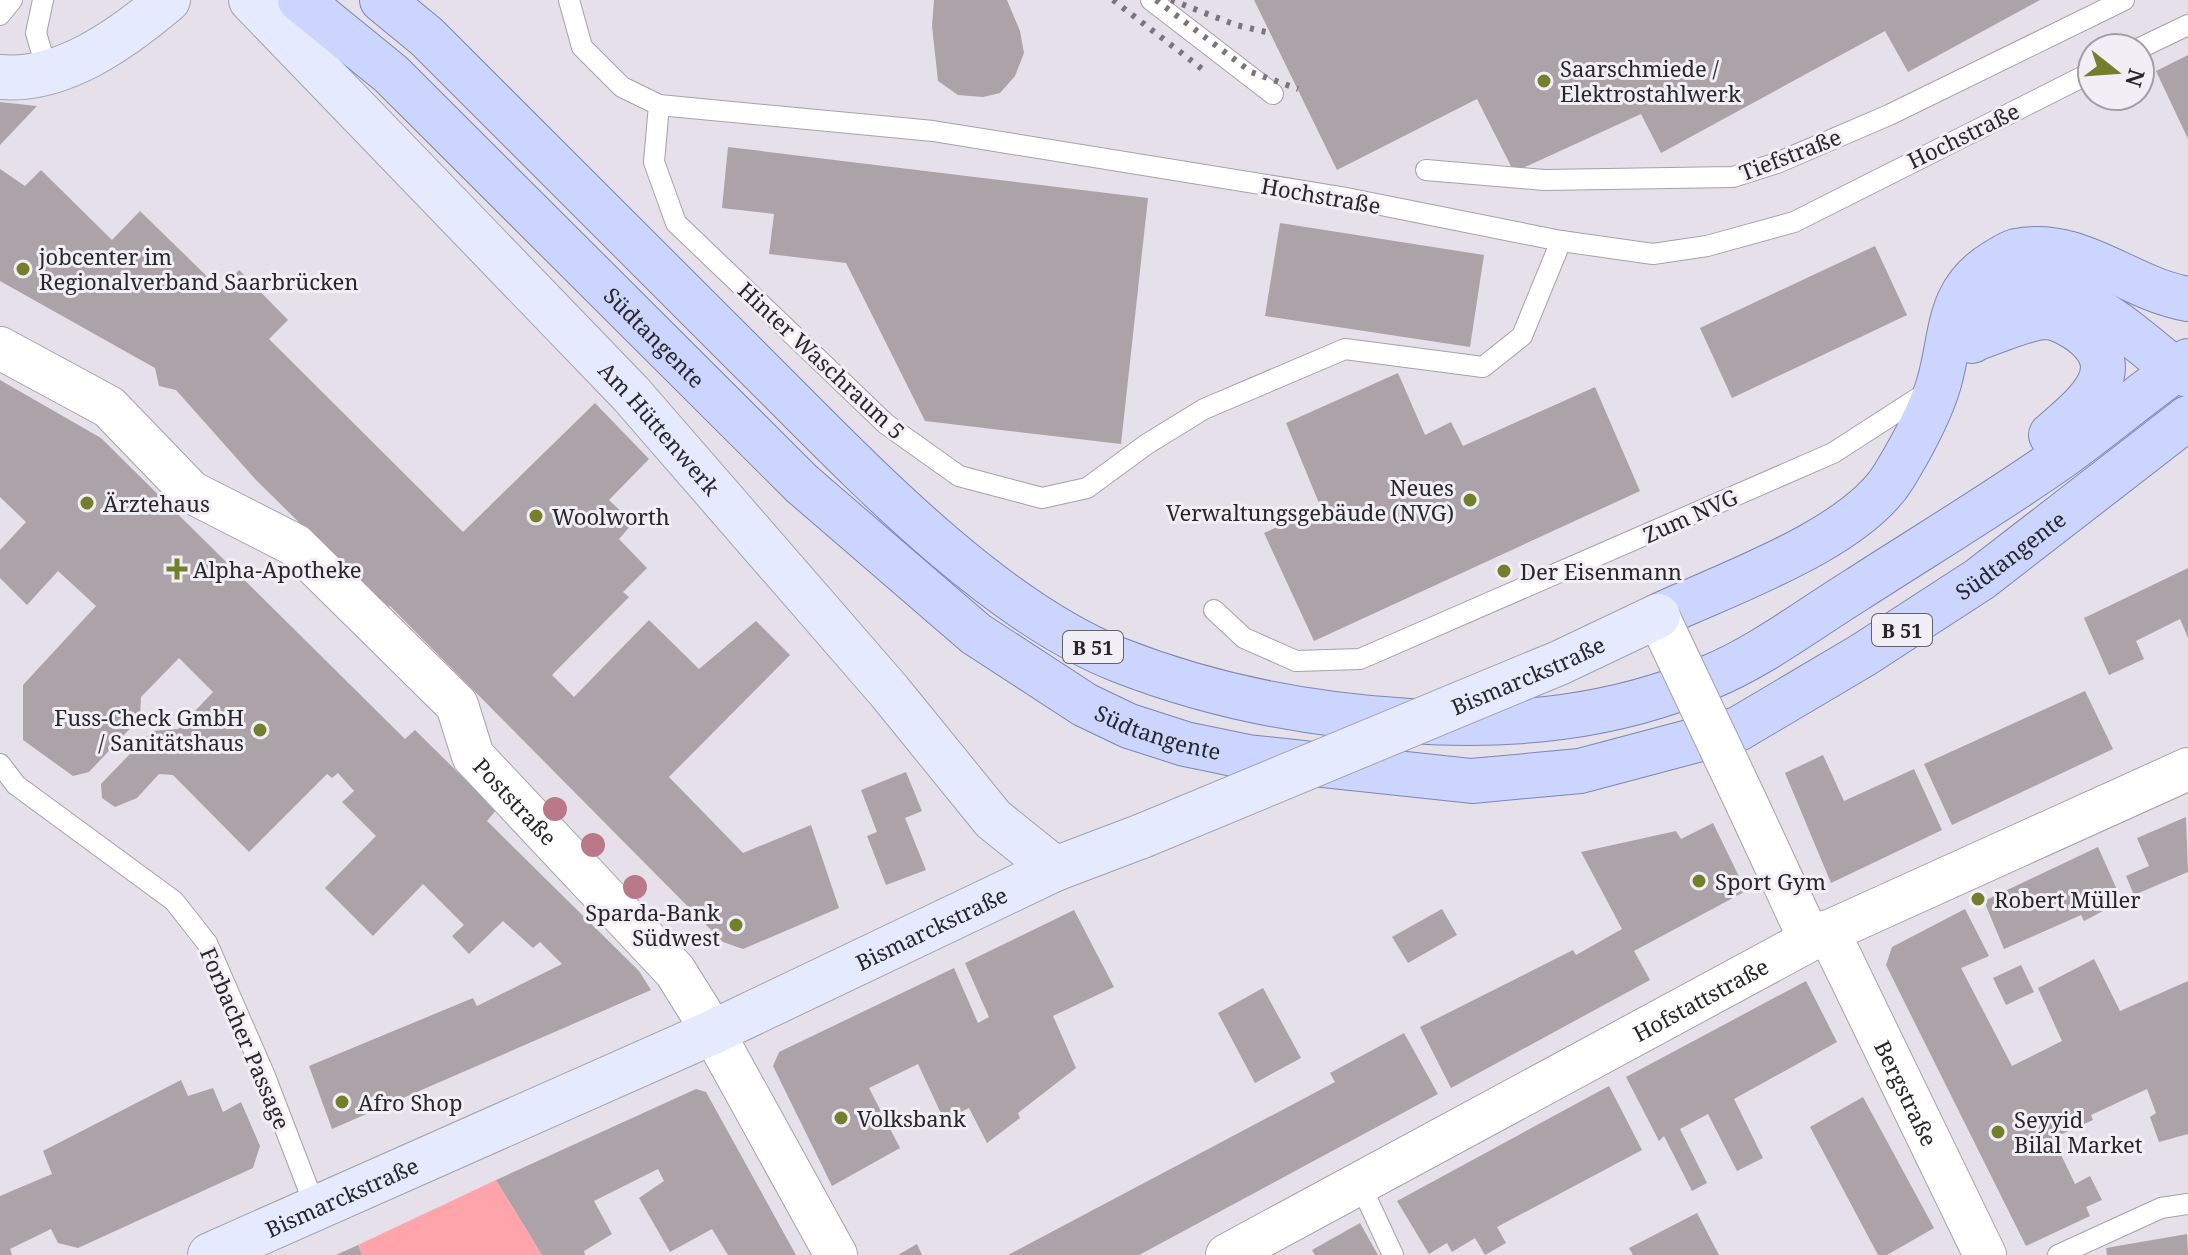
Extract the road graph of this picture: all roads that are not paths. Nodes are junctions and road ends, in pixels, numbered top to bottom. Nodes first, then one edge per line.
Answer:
1 (12, 0) edge
2 (43, 0) edge
3 (168, 0) edge
4 (251, 0) edge
5 (300, 0) edge
6 (382, 0) edge
7 (569, 0) edge
8 (1151, 0) edge
9 (2124, 0) edge
10 (0, 15) edge
11 (2188, 25) edge
12 (2156, 40) edge
13 (47, 70) junction
14 (0, 77) edge
15 (2076, 80) edge
16 (1273, 94) dead end
17 (659, 105) junction
18 (1426, 170) dead end
19 (1561, 241) junction
20 (2188, 299) edge
21 (1974, 339) junction
22 (0, 348) edge
23 (2175, 375) edge
24 (1939, 384) junction
25 (2188, 418) edge
26 (1941, 535) junction
27 (1214, 610) dead end
28 (1658, 616) junction
29 (0, 764) edge
30 (2188, 769) edge
31 (1055, 869) junction
32 (1819, 935) junction
33 (713, 1032) junction
34 (1360, 1184) junction
35 (2188, 1204) edge
36 (316, 1209) junction
37 (210, 1255) edge
38 (836, 1255) edge
39 (1227, 1255) edge
40 (1393, 1255) edge
41 (1985, 1255) edge
42 (2058, 1255) edge

1 - 10 lane
2 - 13 lane
3 - 13 main road
4 - 31 main road, Am Hüttenwerk
5 - 25 main road, Südtangente / B 51
6 - 26 main road, B 51
7 - 17 lane, Hochstraße
8 - 16 lane
9 - 18 lane, Tiefstraße
11 - 12 lane
13 - 14 main road
15 - 19 lane, Hochstraße
17 - 19 lane, Hochstraße
17 - 19 lane, Hinter Waschraum 5
20 - 24 main road
21 - 23 main road
21 - 24 main road
21 - 26 main road
22 - 33 street, Poststraße
23 - 26 main road, B 51
24 - 27 lane, Zum NVG
24 - 28 main road
28 - 31 main road, Bismarckstraße, bridge
28 - 32 street, Bergstraße, bridge
29 - 36 lane, Forbacher Passage
30 - 32 street, Hofstattstraße
31 - 33 main road, Bismarckstraße
32 - 34 street, Hofstattstraße
32 - 41 street, Bergstraße
33 - 36 main road, Bismarckstraße
33 - 38 street, Poststraße
34 - 39 street, Hofstattstraße
34 - 40 lane
35 - 42 lane
36 - 37 main road, Bismarckstraße

